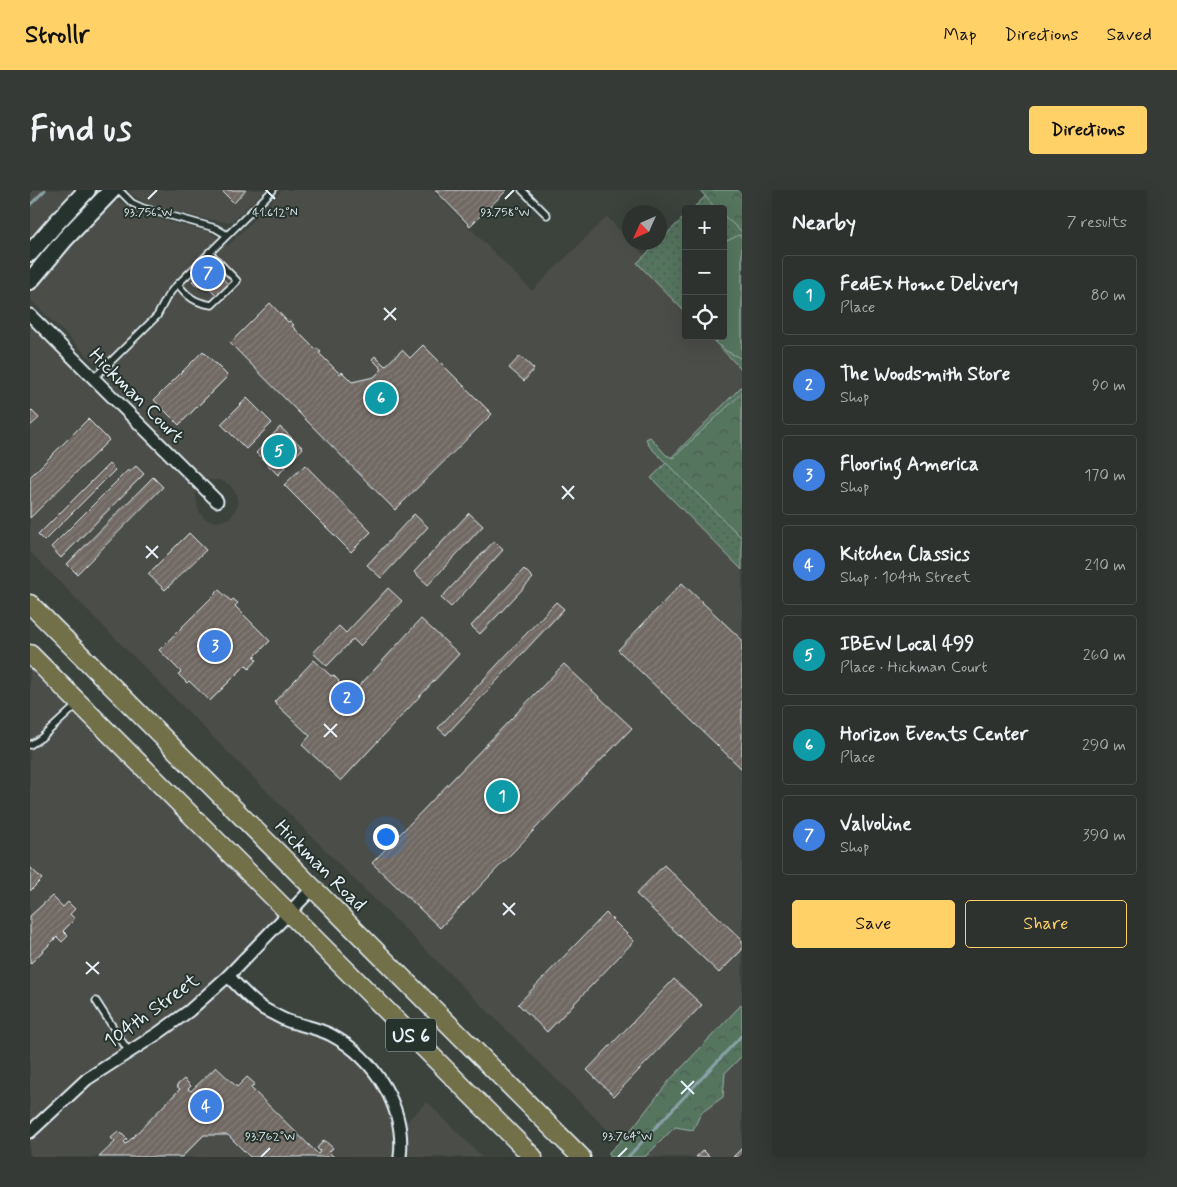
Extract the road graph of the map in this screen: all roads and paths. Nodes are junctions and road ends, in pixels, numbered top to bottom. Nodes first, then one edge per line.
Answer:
1 (87, 190) edge
2 (112, 190) edge
3 (119, 190) edge
4 (273, 190) edge
5 (522, 190) edge
6 (547, 215) dead end
7 (227, 235) junction
8 (209, 252) junction
9 (30, 253) edge
10 (30, 281) edge
11 (178, 284) junction
12 (30, 315) edge
13 (94, 378) junction
14 (218, 501) dead end
15 (30, 604) edge
16 (30, 654) edge
17 (79, 703) junction
18 (30, 745) edge
19 (313, 888) junction
20 (289, 912) junction
21 (228, 976) junction
22 (96, 1002) dead end
23 (129, 1052) junction
24 (30, 1132) edge
25 (400, 1154) edge
26 (533, 1157) edge
27 (581, 1157) edge

1 - 9 main road
2 - 10 main road
3 - 7 lane
4 - 7 lane
5 - 6 lane
7 - 8 lane
8 - 11 lane
8 - 11 lane
11 - 13 lane
12 - 13 street, Hickman Court
13 - 14 street, Hickman Court
15 - 19 main road, Hickman Road / US 6
16 - 17 main road, US 6
17 - 18 lane
17 - 20 main road, US 6
19 - 20 street, 104th Street
19 - 27 main road, Hickman Road / US 6
20 - 21 street, 104th Street
20 - 26 main road, US 6
21 - 23 street, 104th Street
21 - 25 street
22 - 23 lane
23 - 24 street, 104th Street

